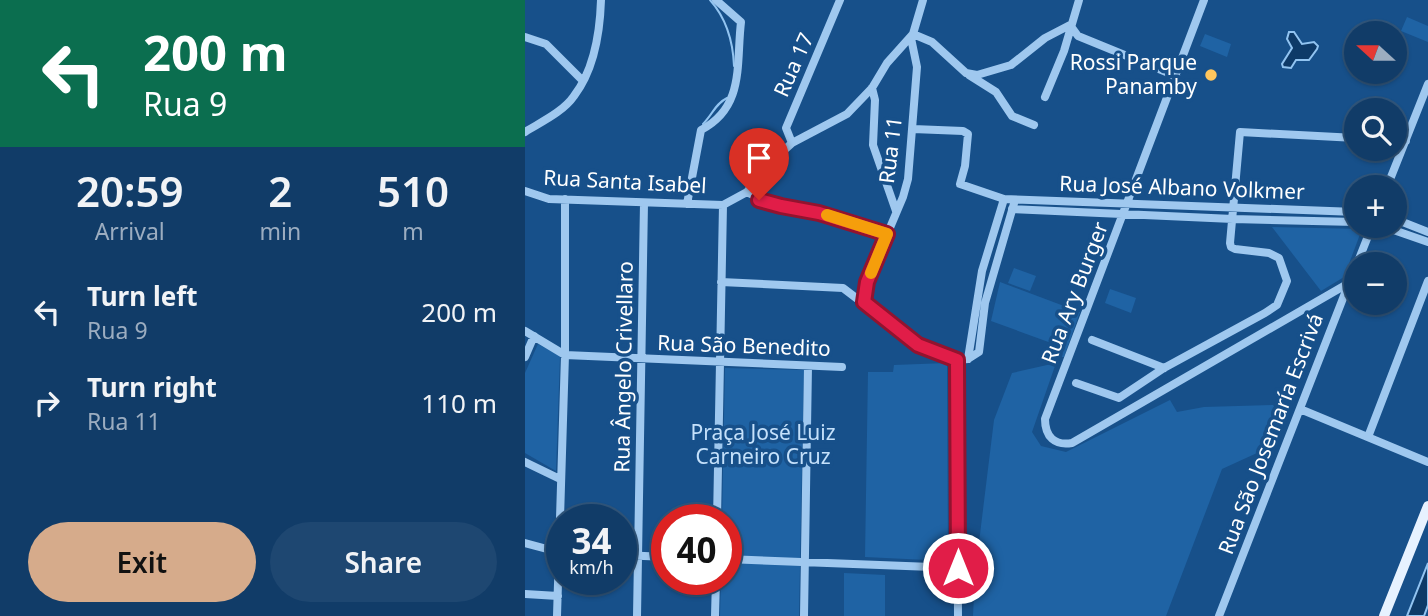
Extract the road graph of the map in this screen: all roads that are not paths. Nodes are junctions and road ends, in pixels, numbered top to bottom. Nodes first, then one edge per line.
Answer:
1 (601, 0) edge
2 (716, 0) edge
3 (839, 0) edge
4 (923, 0) edge
5 (1204, 0) edge
6 (1078, 1) edge
7 (1070, 25) junction
8 (912, 36) junction
9 (525, 37) edge
10 (966, 74) junction
11 (1176, 76) junction
12 (582, 80) junction
13 (1428, 84) edge
14 (872, 88) junction
15 (1045, 97) dead end
16 (1034, 125) dead end
17 (913, 129) junction
18 (525, 132) edge
19 (1344, 137) edge
20 (1407, 138) edge
21 (792, 143) junction
22 (525, 191) edge
23 (747, 192) junction
24 (565, 199) junction
25 (1004, 199) junction
26 (644, 203) junction
27 (1128, 203) junction
28 (687, 204) junction
29 (1014, 204) junction
30 (723, 205) junction
31 (1233, 207) junction
32 (1291, 209) junction
33 (896, 211) junction
34 (1344, 211) edge
35 (1124, 213) junction
36 (1233, 219) junction
37 (1291, 220) junction
38 (1344, 222) edge
39 (1407, 224) edge
40 (1428, 232) edge
41 (887, 234) junction
42 (1407, 235) edge
43 (1428, 242) edge
44 (1428, 281) edge
45 (721, 282) junction
46 (1344, 286) edge
47 (1344, 296) edge
48 (864, 302) junction
49 (525, 331) edge
50 (534, 336) junction
51 (1093, 340) dead end
52 (565, 355) junction
53 (525, 357) edge
54 (642, 359) junction
55 (968, 359) junction
56 (957, 360) junction
57 (719, 362) junction
58 (808, 366) junction
59 (842, 367) dead end
60 (1164, 368) junction
61 (1076, 383) dead end
62 (1300, 409) junction
63 (1368, 437) junction
64 (525, 462) edge
65 (1428, 462) edge
66 (560, 480) junction
67 (560, 504) edge
68 (717, 504) edge
69 (1428, 506) edge
70 (525, 543) edge
71 (546, 549) edge
72 (639, 556) junction
73 (651, 556) edge
74 (742, 560) edge
75 (804, 562) junction
76 (958, 568) junction
77 (525, 594) edge
78 (716, 595) edge
79 (558, 596) joint
80 (557, 616) edge
81 (637, 616) edge
82 (715, 616) edge
83 (804, 616) edge
84 (958, 616) edge
85 (1219, 616) edge
86 (1384, 616) edge

1 - 12 street
2 - 28 street
3 - 21 street, Rua 17
4 - 8 street
5 - 11 street, Rua Ary Burger
6 - 7 street
7 - 10 street
7 - 11 street
7 - 15 street
8 - 10 street
8 - 14 street
8 - 17 street, Rua 11
9 - 12 street
10 - 16 street
11 - 27 street, Rua Ary Burger
12 - 18 street
13 - 20 street
14 - 21 street
14 - 33 street
17 - 25 street
17 - 33 street, Rua 11
19 - 31 street
21 - 23 street
22 - 24 street, Rua Santa Isabel
23 - 30 street
23 - 41 street
24 - 26 street, Rua Santa Isabel
24 - 52 street
25 - 29 street
25 - 55 street
26 - 28 street, Rua Santa Isabel
26 - 54 street, Rua Ângelo Crivellaro
27 - 29 street, Rua José Albano Volkmer
27 - 31 street, Rua José Albano Volkmer
27 - 35 street, Rua Ary Burger
28 - 30 street, Rua Santa Isabel
29 - 35 street, Rua José Albano Volkmer
29 - 55 street
30 - 45 street
31 - 32 street, Rua José Albano Volkmer
31 - 36 street
32 - 34 street, Rua José Albano Volkmer
32 - 37 street
33 - 41 street, Rua 11
35 - 36 street, Rua José Albano Volkmer
35 - 46 street, Rua Ary Burger
36 - 37 street, Rua José Albano Volkmer
36 - 60 street
37 - 38 street, Rua José Albano Volkmer
39 - 40 street
41 - 48 street, Rua 11
42 - 43 street
44 - 63 street
45 - 48 street
45 - 57 street
47 - 62 street, Rua São Josemaría Escrivá
48 - 56 street
49 - 50 street, Rua São Benedito
50 - 52 street, Rua São Benedito
50 - 53 street
51 - 60 street
52 - 54 street, Rua São Benedito
52 - 66 street
54 - 57 street, Rua São Benedito
54 - 72 street, Rua Ângelo Crivellaro
55 - 56 street
56 - 76 street
57 - 58 street, Rua São Benedito
57 - 68 street
58 - 59 street, Rua São Benedito
58 - 75 street
60 - 61 street
62 - 63 street
62 - 85 street, Rua São Josemaría Escrivá
63 - 65 street
64 - 66 street
66 - 67 street
69 - 86 main road
70 - 71 street
72 - 73 street
72 - 81 street, Rua Ângelo Crivellaro
74 - 75 street
75 - 76 street
75 - 83 street
76 - 84 street
77 - 79 street
78 - 82 street
79 - 80 street

